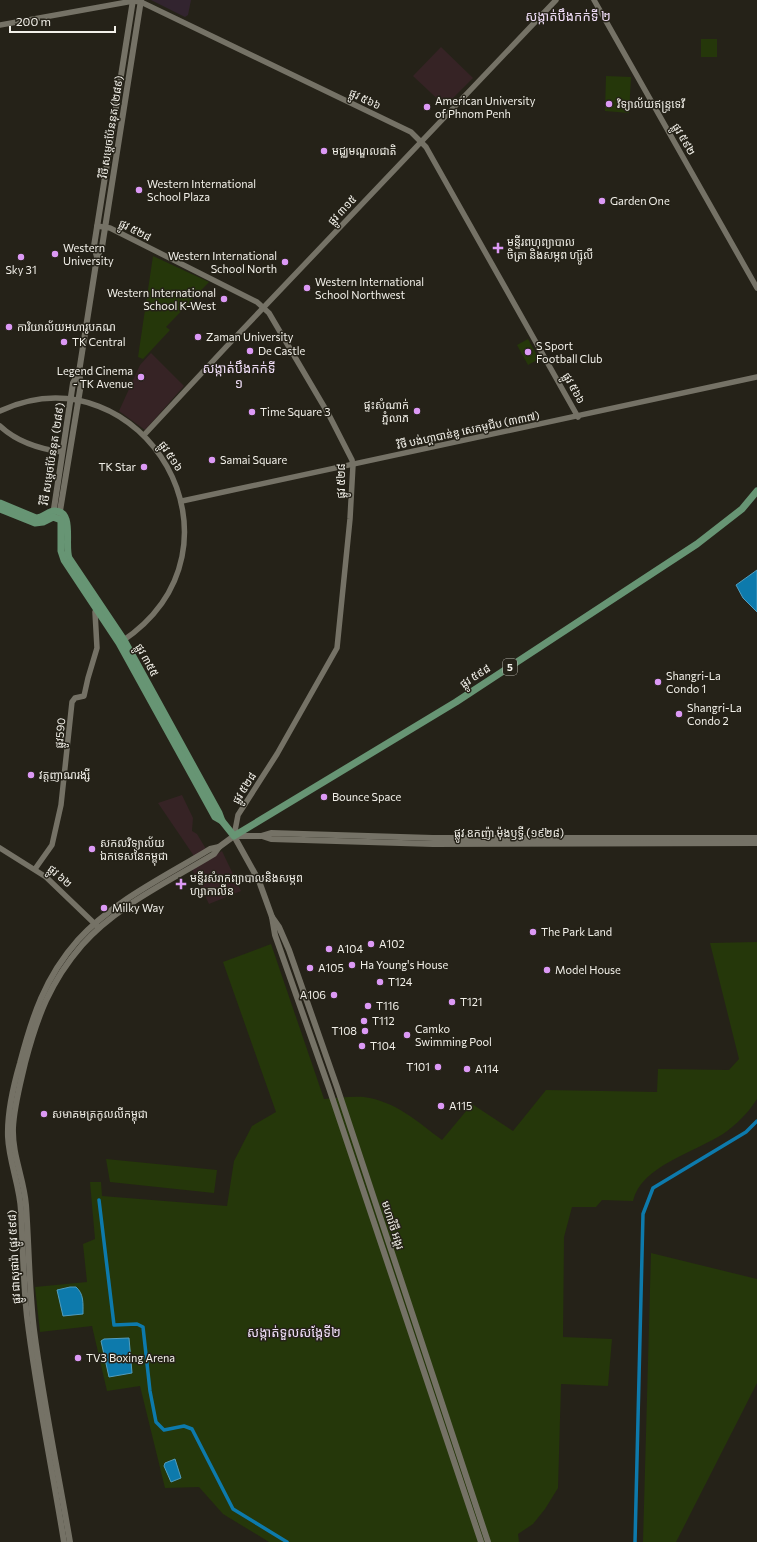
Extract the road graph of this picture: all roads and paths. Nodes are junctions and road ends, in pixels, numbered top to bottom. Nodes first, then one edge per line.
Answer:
1 (133, 0) edge
2 (556, 0) edge
3 (594, 0) edge
4 (141, 1) edge
5 (0, 25) edge
6 (125, 52) junction
7 (133, 54) junction
8 (421, 141) junction
9 (97, 226) junction
10 (105, 228) junction
11 (97, 257) junction
12 (757, 288) edge
13 (264, 307) junction
14 (79, 372) junction
15 (757, 378) edge
16 (70, 400) junction
17 (78, 402) junction
18 (0, 412) edge
19 (578, 417) junction
20 (0, 426) edge
21 (144, 435) junction
22 (62, 452) junction
23 (353, 465) junction
24 (757, 491) edge
25 (182, 501) junction
26 (0, 503) edge
27 (0, 509) edge
28 (56, 515) junction
29 (98, 607) junction
30 (121, 641) junction
31 (234, 836) junction
32 (757, 838) edge
33 (416, 840) junction
34 (757, 843) edge
35 (0, 848) edge
36 (36, 869) junction
37 (272, 917) junction
38 (97, 926) junction
39 (385, 1232) junction
40 (378, 1234) junction
41 (61, 1507) junction
42 (64, 1542) edge
43 (70, 1542) edge
44 (481, 1542) edge
45 (488, 1542) edge

1 - 4 street, ផ្លូវ ៥៦៦
1 - 5 street, ផ្លូវ ៥៦៦
1 - 6 main road, វិថី សម្តេចប៉ែននុត (២៨៩)
2 - 8 street, ផ្លូវ ៣១៥
3 - 12 street, ផ្លូវ ៥៩២
4 - 7 main road, វិថី សម្តេចប៉ែននុត (២៨៩)
4 - 8 street, ផ្លូវ ៥៦៦
6 - 7 main road
6 - 9 main road, វិថី សម្តេចប៉ែននុត (២៨៩)
7 - 10 main road, វិថី សម្តេចប៉ែននុត (២៨៩)
8 - 13 street, ផ្លូវ ៣១៥
8 - 19 street, ផ្លូវ ៥៦៦
9 - 10 street, ផ្លូវ ៥២៨
9 - 11 main road, វិថី សម្តេចប៉ែននុត (២៨៩)
10 - 11 main road, វិថី សម្តេចប៉ែននុត (២៨៩)
10 - 13 street, ផ្លូវ ៥២៨
11 - 14 main road, វិថី សម្តេចប៉ែននុត (២៨៩)
13 - 21 street, ផ្លូវ ៣១៥
13 - 23 street, ផ្លូវ ៥២៨
14 - 16 main road, វិថី សម្តេចប៉ែននុត (២៨៩)
14 - 17 main road, វិថី សម្តេចប៉ែននុត (២៨៩)
15 - 19 street, វិថី បង់ហ្គាបាន់ឌូ សេកមូជីប (៣៣៧)
16 - 17 street, ផ្លូវ ៥១៦
16 - 18 street, ផ្លូវ ៥១៦
16 - 22 main road, វិថី សម្តេចប៉ែននុត (២៨៩)
17 - 21 street, ផ្លូវ ៥១៦
17 - 28 main road, វិថី សម្តេចប៉ែននុត (២៨៩)
19 - 23 street, វិថី បង់ហ្គាបាន់ឌូ សេកមូជីប (៣៣៧)
20 - 22 street
21 - 25 street, ផ្លូវ ៥១៦
22 - 28 main road, វិថី សម្តេចប៉ែននុត (២៨៩)
23 - 25 street, វិថី បង់ហ្គាបាន់ឌូ សេកមូជីប (៣៣៧)
23 - 31 street, ផ្លូវ ៥២៨
24 - 31 main road, ផ្លូវ ៥៩៨ / 5
25 - 30 street, ផ្លូវ ៥១៦
26 - 28 main road
27 - 28 main road
28 - 29 main road, ផ្លូវ ៣៥៥
29 - 30 main road, ផ្លូវ ៣៥៥
29 - 36 street, ផ្លូវ590
30 - 31 main road, ផ្លូវ ៣៥៥
31 - 33 main road, ផ្លូវ ឧកញ៉ា ម៉ុងឫទ្ធី (១៩២៨)
31 - 37 main road, មហាវិថី អង្គរ
31 - 38 main road, ផ្លូវ ជាសុផារ៉ា (ផ្លូវ ៥៩៨)
32 - 33 main road, ផ្លូវ ឧកញ៉ា ម៉ុងឫទ្ធី (១៩២៨)
33 - 34 main road, ផ្លូវ ឧកញ៉ា ម៉ុងឫទ្ធី (១៩២៨)
35 - 36 street, ផ្លូវ ៦២
36 - 38 street, ផ្លូវ ៦២
37 - 39 main road, មហាវិថី អង្គរ
37 - 40 main road, មហាវិថី អង្គរ
38 - 41 main road, ផ្លូវ ជាសុផារ៉ា (ផ្លូវ ៥៩៨)
39 - 40 main road
39 - 45 main road, មហាវិថី អង្គរ
40 - 44 main road, មហាវិថី អង្គរ
41 - 42 main road, ផ្លូវ ជាសុផារ៉ា (ផ្លូវ ៥៩៨)
41 - 43 main road, ផ្លូវ ជាសុផារ៉ា (ផ្លូវ ៥៩៨)

